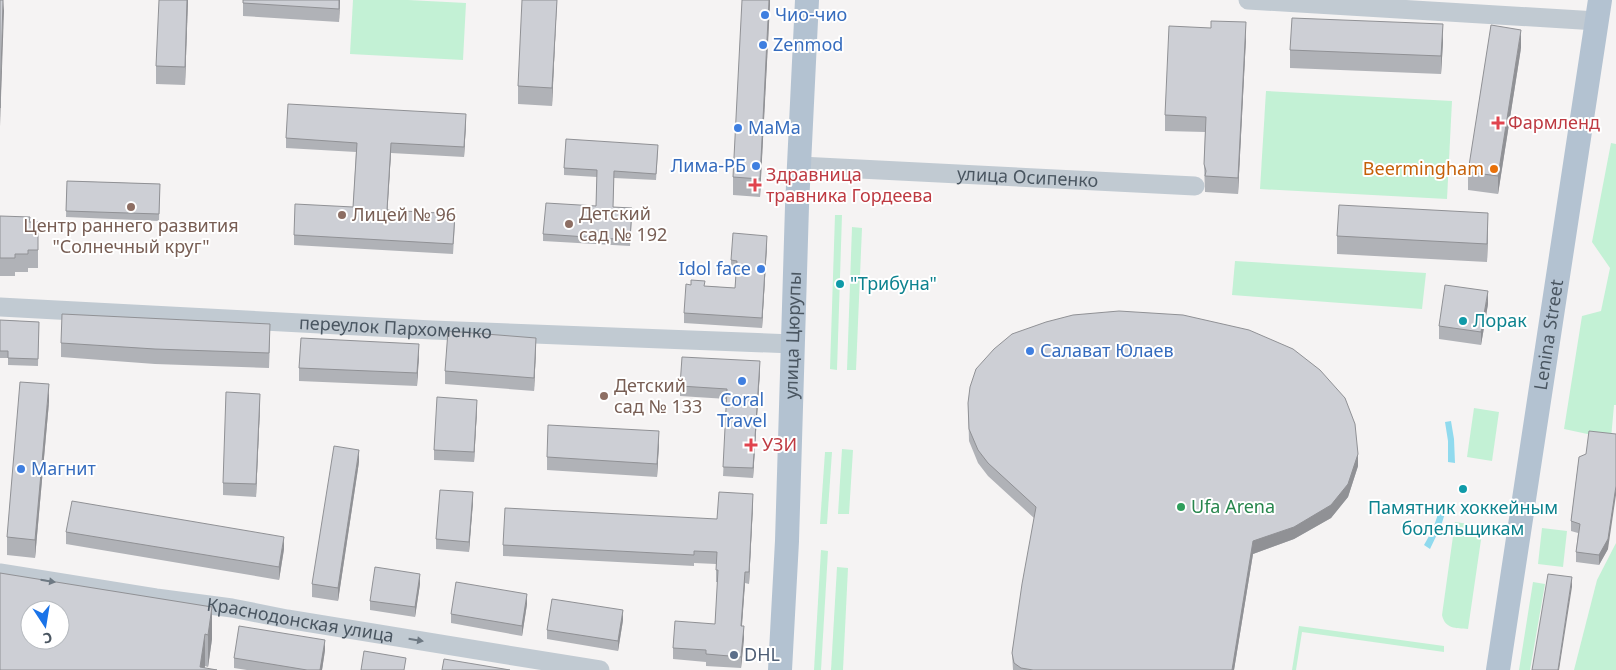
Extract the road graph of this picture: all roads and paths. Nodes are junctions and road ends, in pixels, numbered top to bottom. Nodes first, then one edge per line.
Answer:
1 (808, 0) edge
2 (1248, 0) edge
3 (1598, 10) edge
4 (800, 166) junction
5 (1195, 186) dead end
6 (0, 307) edge
7 (793, 344) junction
8 (0, 573) edge
9 (600, 670) edge
10 (780, 670) edge
11 (1498, 670) edge

1 - 4 main road, улица Цюрупы
2 - 3 street
3 - 11 main road, Lenina Street
4 - 5 street, улица Осипенко
4 - 7 main road, улица Цюрупы
6 - 7 street, переулок Пархоменко
7 - 10 main road, улица Цюрупы
8 -> 9 street, Краснодонская улица

